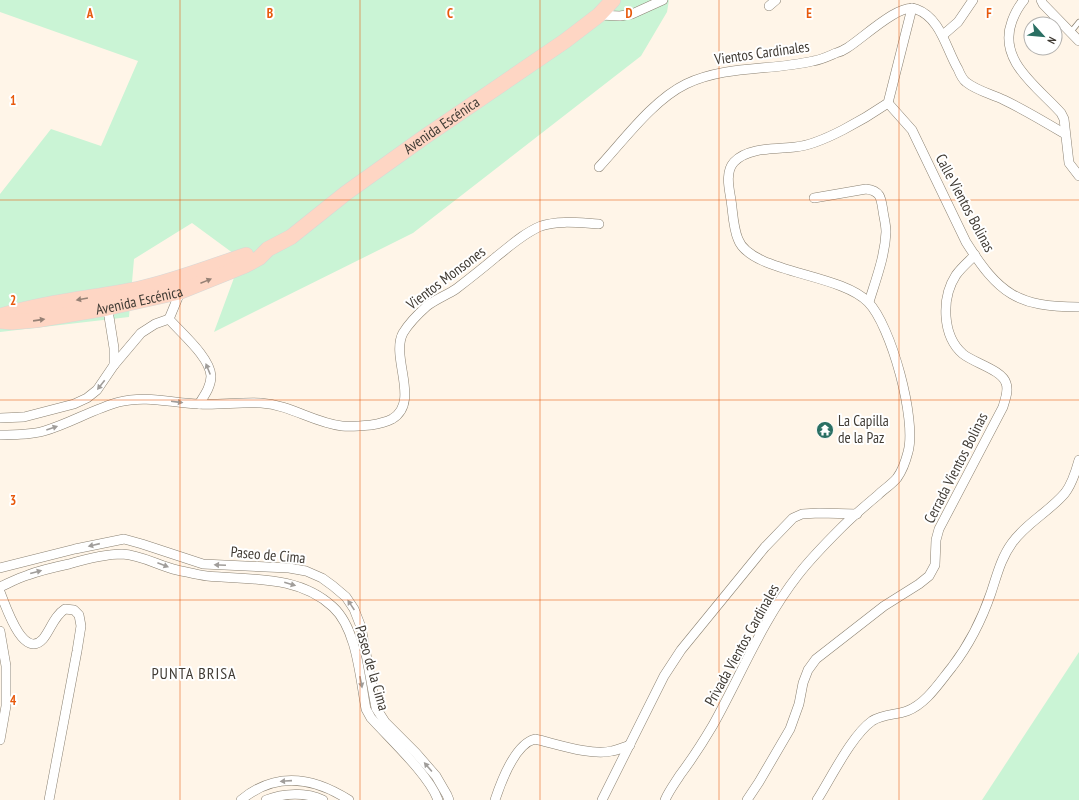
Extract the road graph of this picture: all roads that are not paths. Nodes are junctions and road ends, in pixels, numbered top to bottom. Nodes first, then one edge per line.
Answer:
1 (613, 0) edge
2 (663, 0) edge
3 (776, 0) edge
4 (972, 0) edge
5 (1024, 0) edge
6 (1041, 0) edge
7 (769, 6) dead end
8 (912, 8) junction
9 (599, 15) junction
10 (1079, 22) edge
11 (1070, 33) junction
12 (943, 35) junction
13 (1079, 41) edge
14 (888, 103) junction
15 (1065, 134) junction
16 (599, 167) dead end
17 (1079, 176) edge
18 (814, 198) dead end
19 (599, 224) dead end
20 (268, 249) junction
21 (975, 255) junction
22 (191, 275) junction
23 (179, 292) junction
24 (106, 301) junction
25 (869, 302) junction
26 (1079, 307) edge
27 (0, 316) edge
28 (169, 319) junction
29 (0, 321) edge
30 (114, 365) junction
31 (199, 404) junction
32 (24, 417) junction
33 (0, 418) edge
34 (24, 434) junction
35 (0, 435) edge
36 (1079, 460) edge
37 (857, 514) junction
38 (0, 568) edge
39 (0, 586) edge
40 (0, 592) edge
41 (0, 631) edge
42 (0, 740) edge
43 (630, 744) junction
44 (311, 782) junction
45 (308, 795) junction
46 (49, 800) edge
47 (241, 800) edge
48 (266, 800) edge
49 (323, 800) edge
50 (349, 800) edge
51 (438, 800) edge
52 (449, 800) edge
53 (495, 800) edge
54 (602, 800) edge
55 (665, 800) edge
56 (747, 800) edge
57 (817, 800) edge

1 - 9 main road, Avenida Escénica
2 - 9 street
3 - 7 street
4 - 12 street
5 - 15 street
6 - 11 street
8 - 12 street
8 - 14 street
8 - 16 street, Vientos Cardinales
9 - 20 main road, Avenida Escénica
10 - 11 lane
11 - 13 street
12 - 15 street
14 - 21 street, Calle Vientos Bolinas
14 - 25 street
15 - 17 street
18 - 25 street
19 - 31 street, Vientos Monsones
20 - 22 main road, Avenida Escénica
23 -> 20 main road, Avenida Escénica
21 - 26 street, Calle Vientos Bolinas
21 - 56 street, Cerrada Vientos Bolinas
22 - 23 street
22 - 24 main road, Avenida Escénica
23 - 24 main road, Avenida Escénica
23 - 28 street
24 -> 27 main road, Avenida Escénica
29 -> 24 main road, Avenida Escénica
24 - 30 street
25 - 37 street, Privada Vientos Cardinales
28 - 30 street
31 -> 28 street
30 -> 32 street
34 -> 31 street
32 - 33 street
32 - 34 street
34 - 35 street
36 - 57 street
37 - 43 street
37 - 55 street, Privada Vientos Cardinales
52 -> 38 street, Paseo de Cima
39 -> 51 street, Paseo de la Cima
40 - 46 street
41 - 42 street
43 - 53 street
43 - 54 street
44 - 45 street
44 -> 47 street
44 - 50 street
45 - 48 street
45 - 49 street

